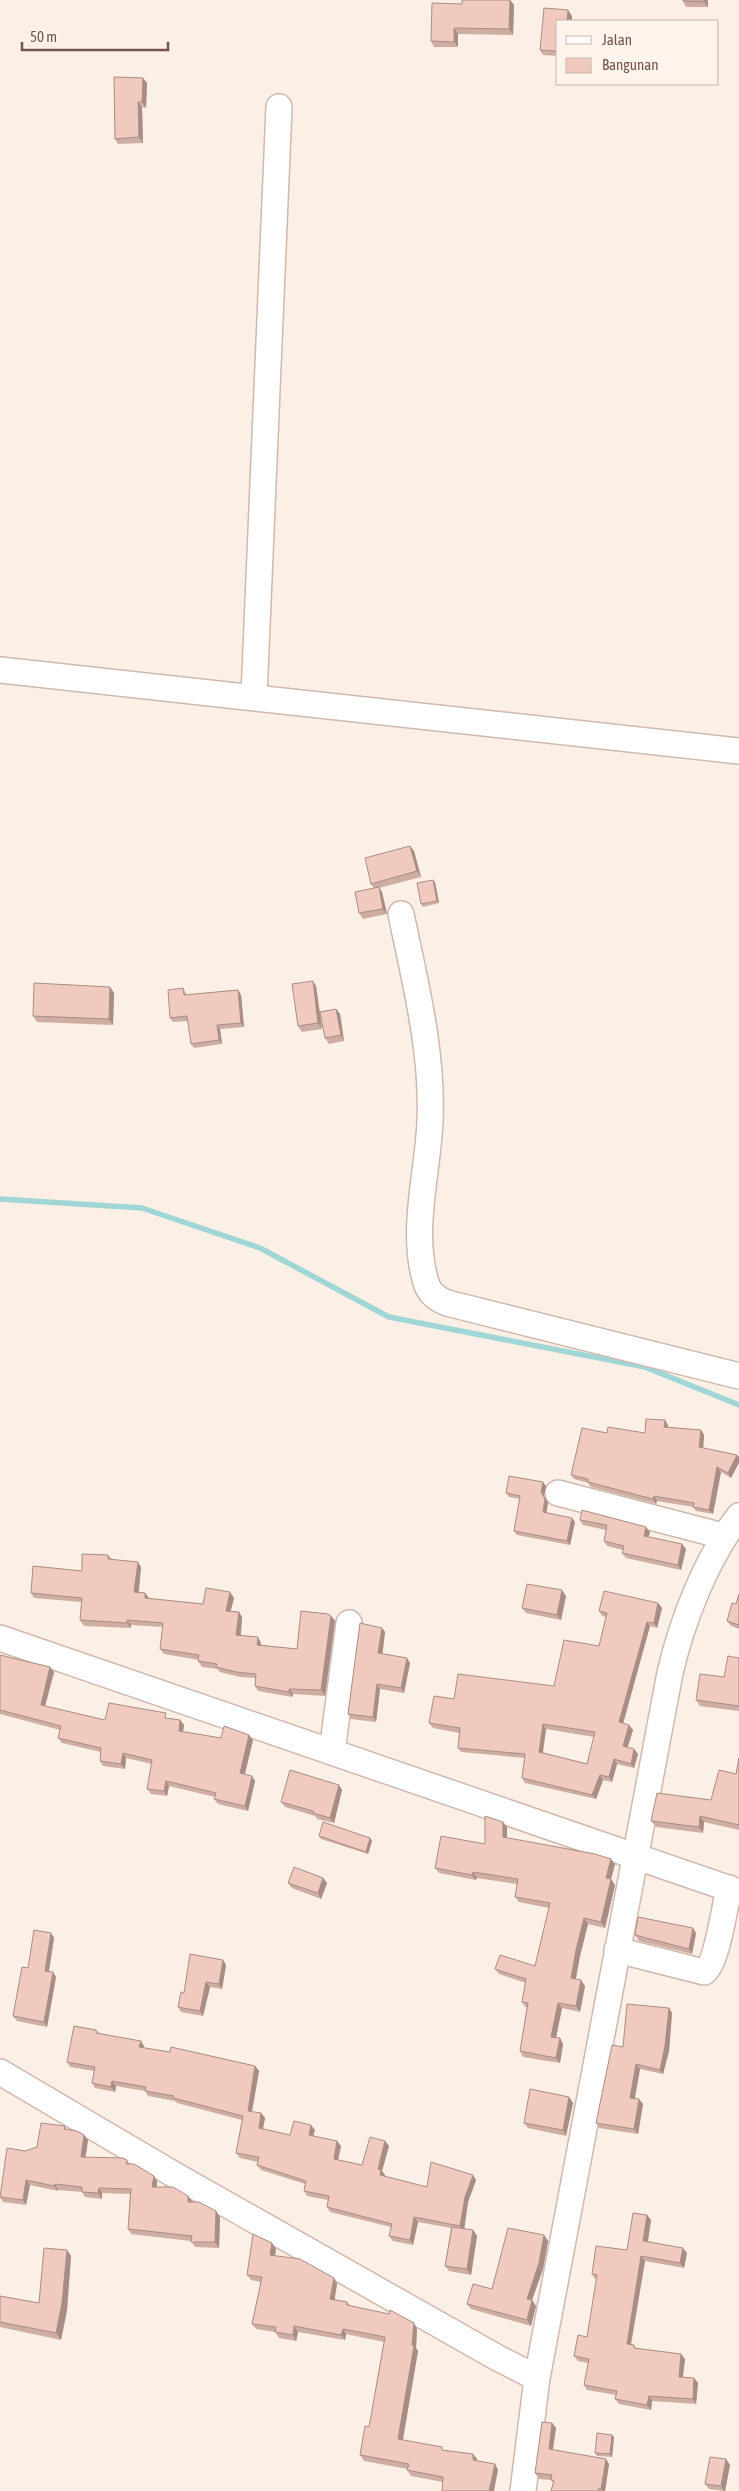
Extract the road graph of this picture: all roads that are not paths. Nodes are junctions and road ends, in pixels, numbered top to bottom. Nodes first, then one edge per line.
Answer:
1 (279, 107) dead end
2 (0, 670) edge
3 (254, 696) junction
4 (739, 751) edge
5 (401, 914) dead end
6 (739, 1376) edge
7 (558, 1493) dead end
8 (739, 1516) edge
9 (723, 1536) junction
10 (349, 1623) dead end
11 (0, 1638) edge
12 (332, 1752) junction
13 (634, 1855) junction
14 (734, 1890) edge
15 (617, 1950) junction
16 (0, 2072) edge
17 (537, 2378) junction
18 (523, 2491) edge

1 - 3 street
2 - 3 street
3 - 4 street
5 - 6 street
7 - 9 street
8 - 9 street
9 - 13 street
10 - 12 street
11 - 12 street
12 - 13 street
13 - 14 street
13 - 15 street
14 - 15 street
15 - 17 street
16 - 17 street
17 - 18 street

